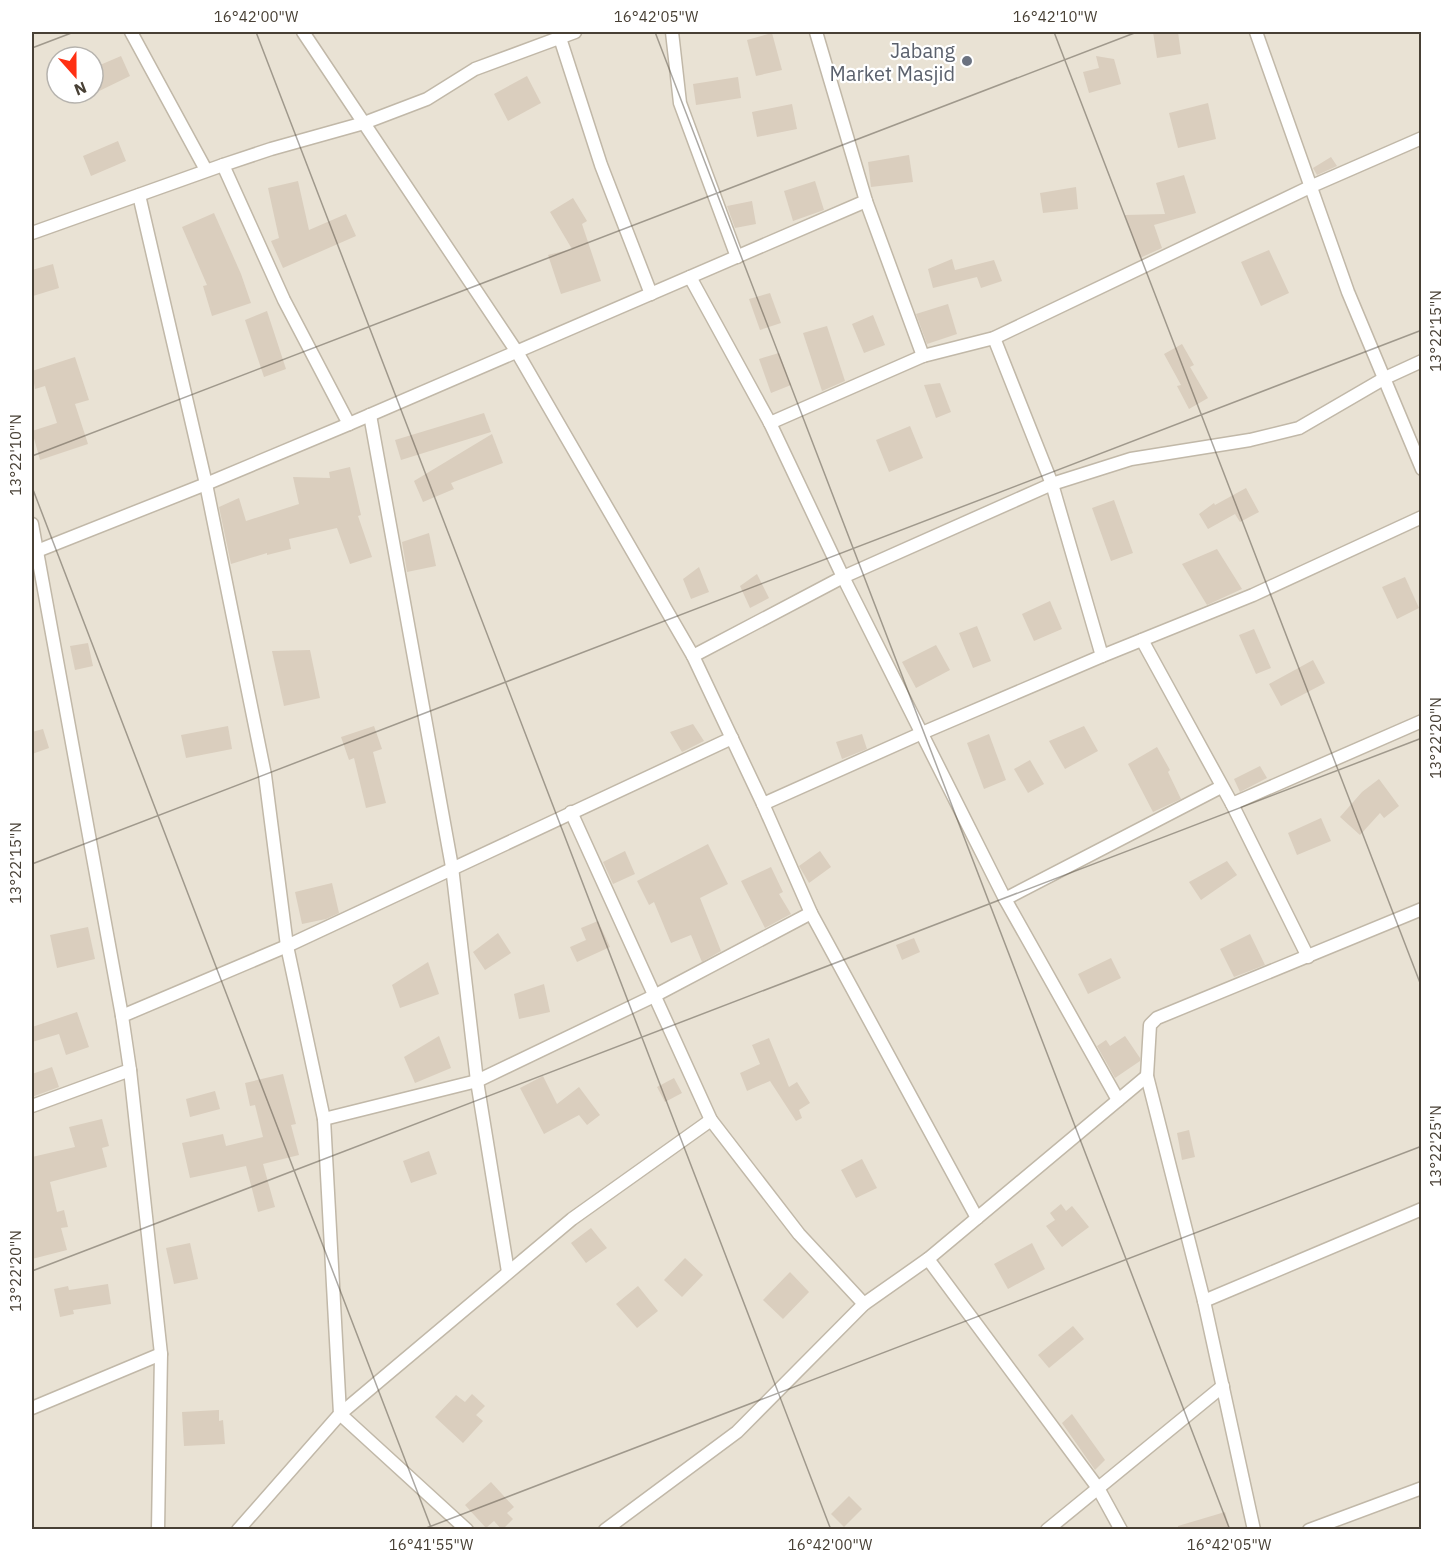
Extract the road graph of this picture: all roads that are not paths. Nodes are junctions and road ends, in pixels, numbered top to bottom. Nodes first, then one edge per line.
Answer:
1 (131, 32) edge
2 (318, 32) edge
3 (575, 32) edge
4 (672, 32) edge
5 (816, 32) edge
6 (1256, 32) edge
7 (306, 37) edge
8 (560, 38) junction
9 (364, 123) junction
10 (1422, 138) edge
11 (223, 165) junction
12 (206, 170) junction
13 (1312, 186) junction
14 (139, 195) junction
15 (866, 201) junction
16 (32, 233) edge
17 (737, 257) junction
18 (690, 277) junction
19 (651, 294) junction
20 (994, 338) junction
21 (517, 352) junction
22 (923, 356) junction
23 (1422, 361) edge
24 (1385, 378) junction
25 (370, 415) junction
26 (770, 423) junction
27 (349, 424) junction
28 (1422, 469) edge
29 (206, 484) junction
30 (1052, 484) junction
31 (1422, 516) edge
32 (32, 524) edge
33 (34, 552) edge
34 (843, 577) junction
35 (1142, 640) junction
36 (693, 656) junction
37 (1102, 656) junction
38 (1422, 721) edge
39 (922, 733) junction
40 (732, 738) junction
41 (1221, 787) junction
42 (763, 804) junction
43 (1232, 804) junction
44 (571, 812) junction
45 (452, 867) junction
46 (1005, 899) junction
47 (1422, 909) edge
48 (811, 913) junction
49 (287, 946) junction
50 (1308, 957) junction
51 (654, 996) junction
52 (122, 1016) junction
53 (130, 1070) junction
54 (1146, 1076) junction
55 (477, 1082) junction
56 (1118, 1100) junction
57 (32, 1106) edge
58 (324, 1119) junction
59 (711, 1120) junction
60 (1422, 1209) edge
61 (976, 1218) junction
62 (928, 1259) junction
63 (508, 1272) junction
64 (1204, 1301) junction
65 (864, 1304) junction
66 (161, 1354) junction
67 (1223, 1386) junction
68 (32, 1408) edge
69 (340, 1414) junction
70 (1098, 1488) junction
71 (1422, 1488) edge
72 (158, 1530) edge
73 (238, 1530) edge
74 (467, 1530) edge
75 (605, 1530) edge
76 (1047, 1530) edge
77 (1121, 1530) edge
78 (1254, 1530) edge
79 (1309, 1530) edge

1 - 12 street
2 - 7 street
3 - 8 street
4 - 17 street
5 - 15 street
6 - 13 street
7 - 9 street
8 - 9 street
8 - 19 street
9 - 11 street
9 - 21 street
10 - 13 street
11 - 12 street
11 - 27 street
12 - 14 street
13 - 20 street
13 - 24 street
14 - 16 street
14 - 29 street
15 - 17 street
15 - 22 street
17 - 18 street
18 - 19 street
18 - 26 street
19 - 21 street
20 - 22 street
20 - 30 street
21 - 25 street
21 - 36 street
22 - 26 street
23 - 24 street
24 - 28 street
24 - 30 street
25 - 27 street
25 - 45 street
26 - 34 street
27 - 29 street
29 - 33 street
29 - 49 street
30 - 34 street
30 - 37 street
31 - 35 street
32 - 33 street
33 - 52 street
34 - 36 street
34 - 39 street
35 - 37 street
35 - 41 street
36 - 40 street
37 - 39 street
38 - 43 street
39 - 42 street
39 - 46 street
40 - 42 street
40 - 44 street
41 - 43 street
41 - 46 street
42 - 48 street
43 - 50 street
44 - 45 street
44 - 51 street
45 - 49 street
45 - 55 street
46 - 56 street
47 - 50 street
48 - 51 street
48 - 61 street
49 - 52 street
49 - 58 street
50 - 54 street
51 - 55 street
51 - 59 street
52 - 53 street
53 - 57 street
53 - 66 street
54 - 56 street
54 - 64 street
55 - 58 street
55 - 63 street
56 - 61 street
58 - 69 street
59 - 63 street
59 - 65 street
60 - 64 street
61 - 62 street
62 - 65 street
62 - 70 street
63 - 69 street
64 - 67 street
65 - 75 street
66 - 68 street
66 - 72 street
67 - 70 street
67 - 78 street
69 - 73 street
69 - 74 street
70 - 76 street
70 - 77 street
71 - 79 street

